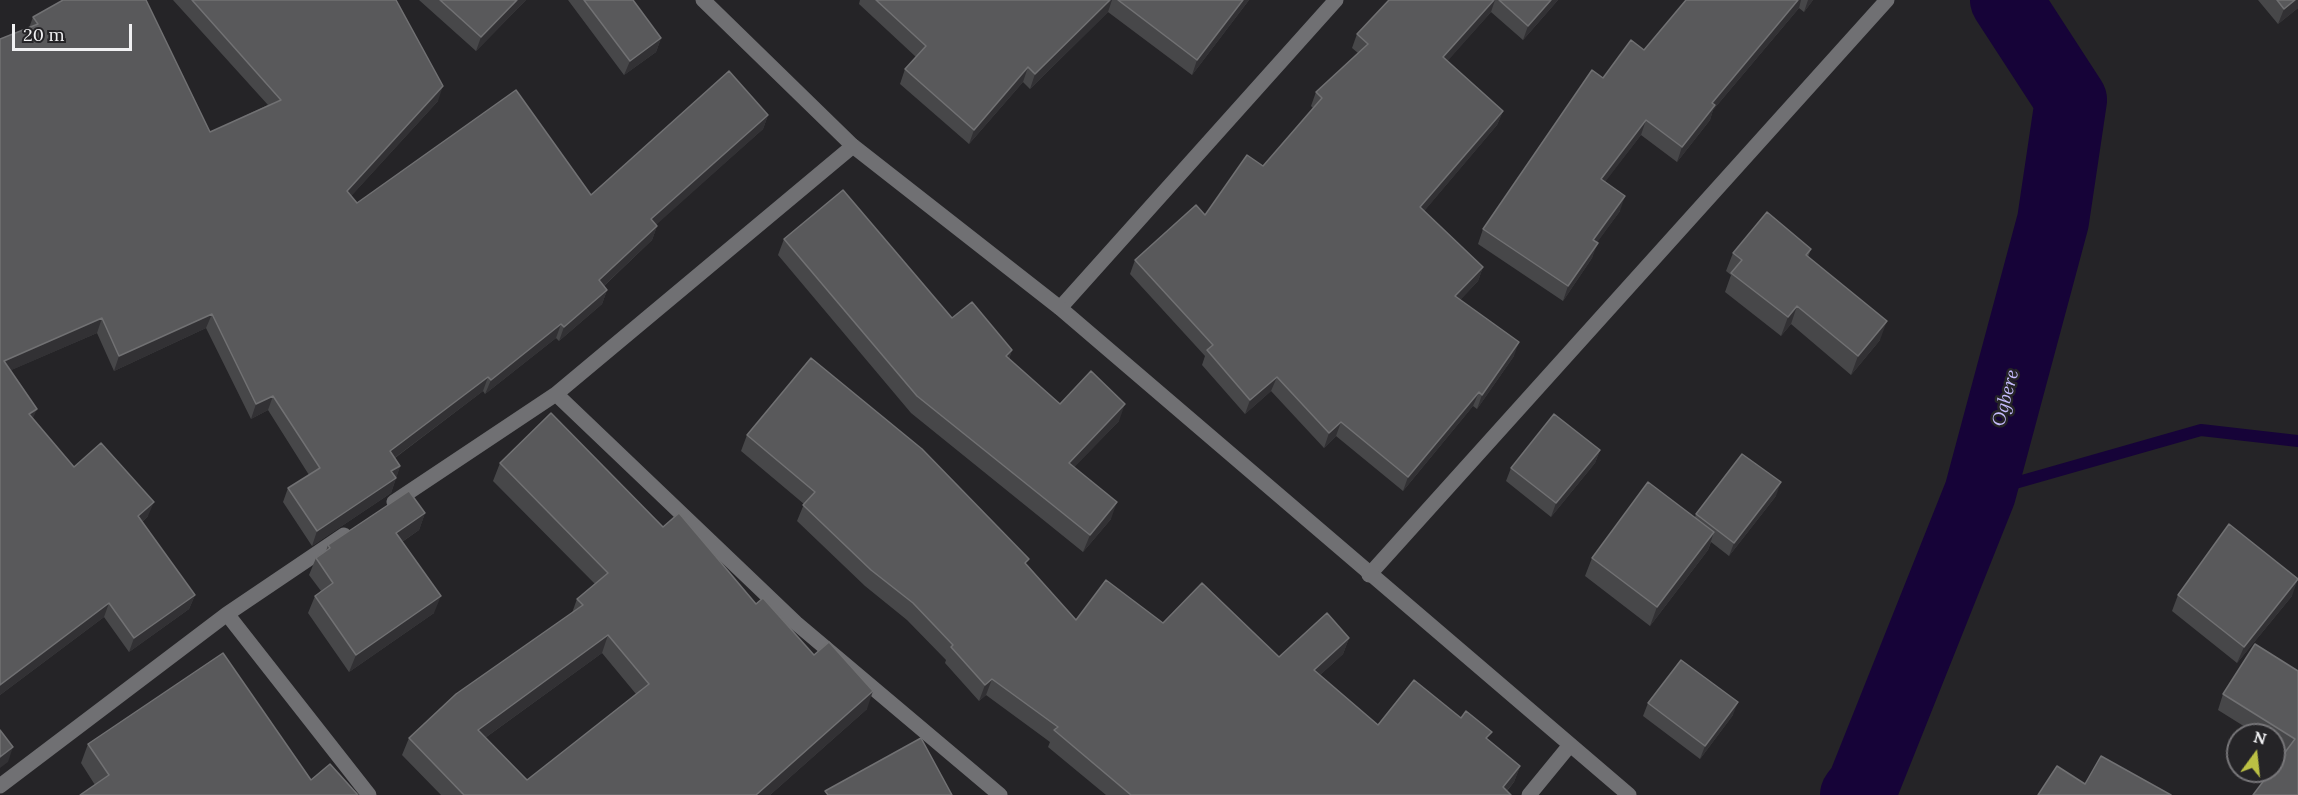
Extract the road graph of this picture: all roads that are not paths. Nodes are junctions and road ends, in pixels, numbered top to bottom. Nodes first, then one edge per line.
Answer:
1 (703, 0) edge
2 (1336, 0) edge
3 (1887, 0) edge
4 (853, 146) junction
5 (1060, 308) junction
6 (556, 394) junction
7 (386, 507) edge
8 (356, 527) edge
9 (1369, 575) junction
10 (226, 614) junction
11 (1570, 746) junction
12 (0, 786) edge
13 (369, 795) edge
14 (1000, 795) edge
15 (1529, 795) edge
16 (1629, 795) edge

1 - 4 street
2 - 5 street
3 - 9 street
4 - 5 street
4 - 6 street
5 - 9 street
6 - 7 street
6 - 14 street
8 - 10 street
9 - 11 street
10 - 12 street
10 - 13 street
11 - 15 street
11 - 16 street

